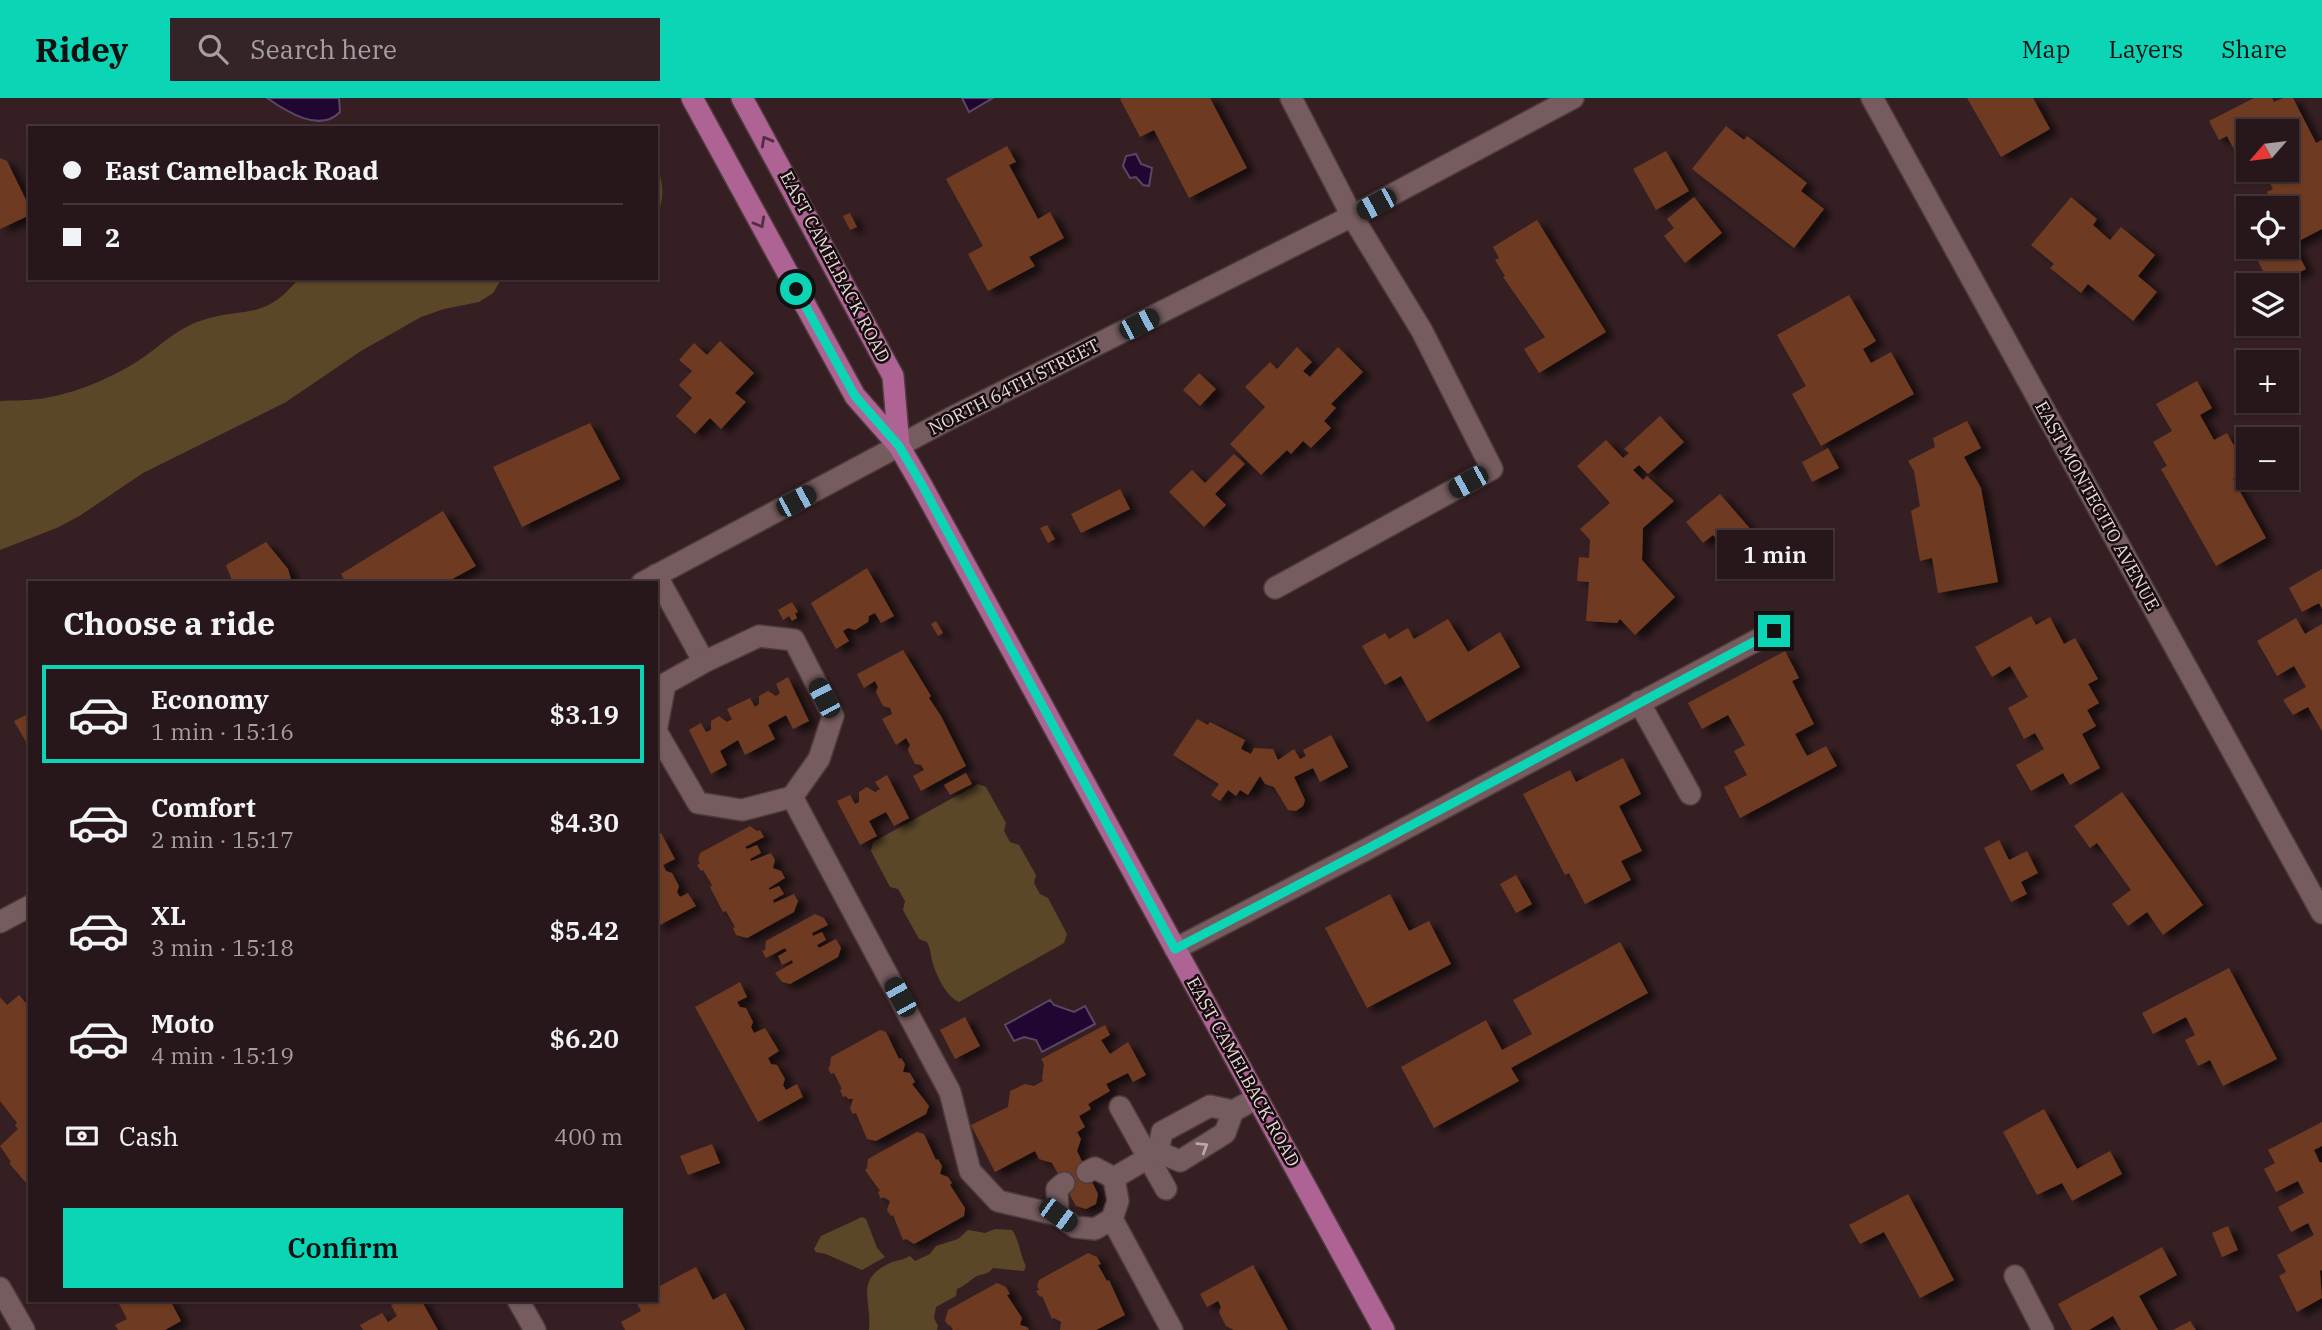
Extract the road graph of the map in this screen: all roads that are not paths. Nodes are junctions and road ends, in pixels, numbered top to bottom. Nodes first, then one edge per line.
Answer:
1 (692, 98) edge
2 (742, 98) edge
3 (1292, 98) edge
4 (1573, 98) edge
5 (1872, 98) edge
6 (1352, 216) junction
7 (899, 446) junction
8 (649, 579) edge
9 (1275, 587) dead end
10 (658, 593) edge
11 (1774, 631) dead end
12 (704, 662) junction
13 (1639, 702) junction
14 (658, 722) edge
15 (658, 734) edge
16 (1690, 794) dead end
17 (792, 797) junction
18 (28, 907) edge
19 (2322, 913) edge
20 (0, 922) edge
21 (1175, 949) junction
22 (1258, 1098) junction
23 (1120, 1107) dead end
24 (1233, 1111) junction
25 (1153, 1155) junction
26 (1087, 1172) dead end
27 (1114, 1178) junction
28 (1064, 1183) dead end
29 (1166, 1188) dead end
30 (1058, 1215) junction
31 (1112, 1219) junction
32 (2015, 1276) dead end
33 (0, 1288) edge
34 (519, 1302) edge
35 (24, 1330) edge
36 (535, 1330) edge
37 (1172, 1330) edge
38 (1384, 1330) edge
39 (2043, 1330) edge

1 -> 7 main road, EAST CAMELBACK ROAD
7 -> 2 main road, EAST CAMELBACK ROAD
3 - 6 street
4 - 6 street, NORTH 64TH STREET
5 - 19 street, EAST MONTECITO AVENUE
6 - 7 street, NORTH 64TH STREET
6 - 9 street
7 - 8 street, NORTH 64TH STREET
7 - 21 main road, EAST CAMELBACK ROAD
10 - 12 street
11 - 13 street
12 - 14 street
12 - 17 street
13 - 16 street
13 - 21 street
15 - 17 street
17 - 30 street
18 - 20 street
21 - 22 main road, EAST CAMELBACK ROAD
22 - 24 street
22 - 38 main road, EAST CAMELBACK ROAD
23 - 25 street
24 - 25 street
25 -> 24 street
25 - 27 street
25 - 29 street
26 - 27 street
27 - 31 street
28 - 30 street
30 - 31 street
31 - 37 street
32 - 39 street
33 - 35 street
34 - 36 street

